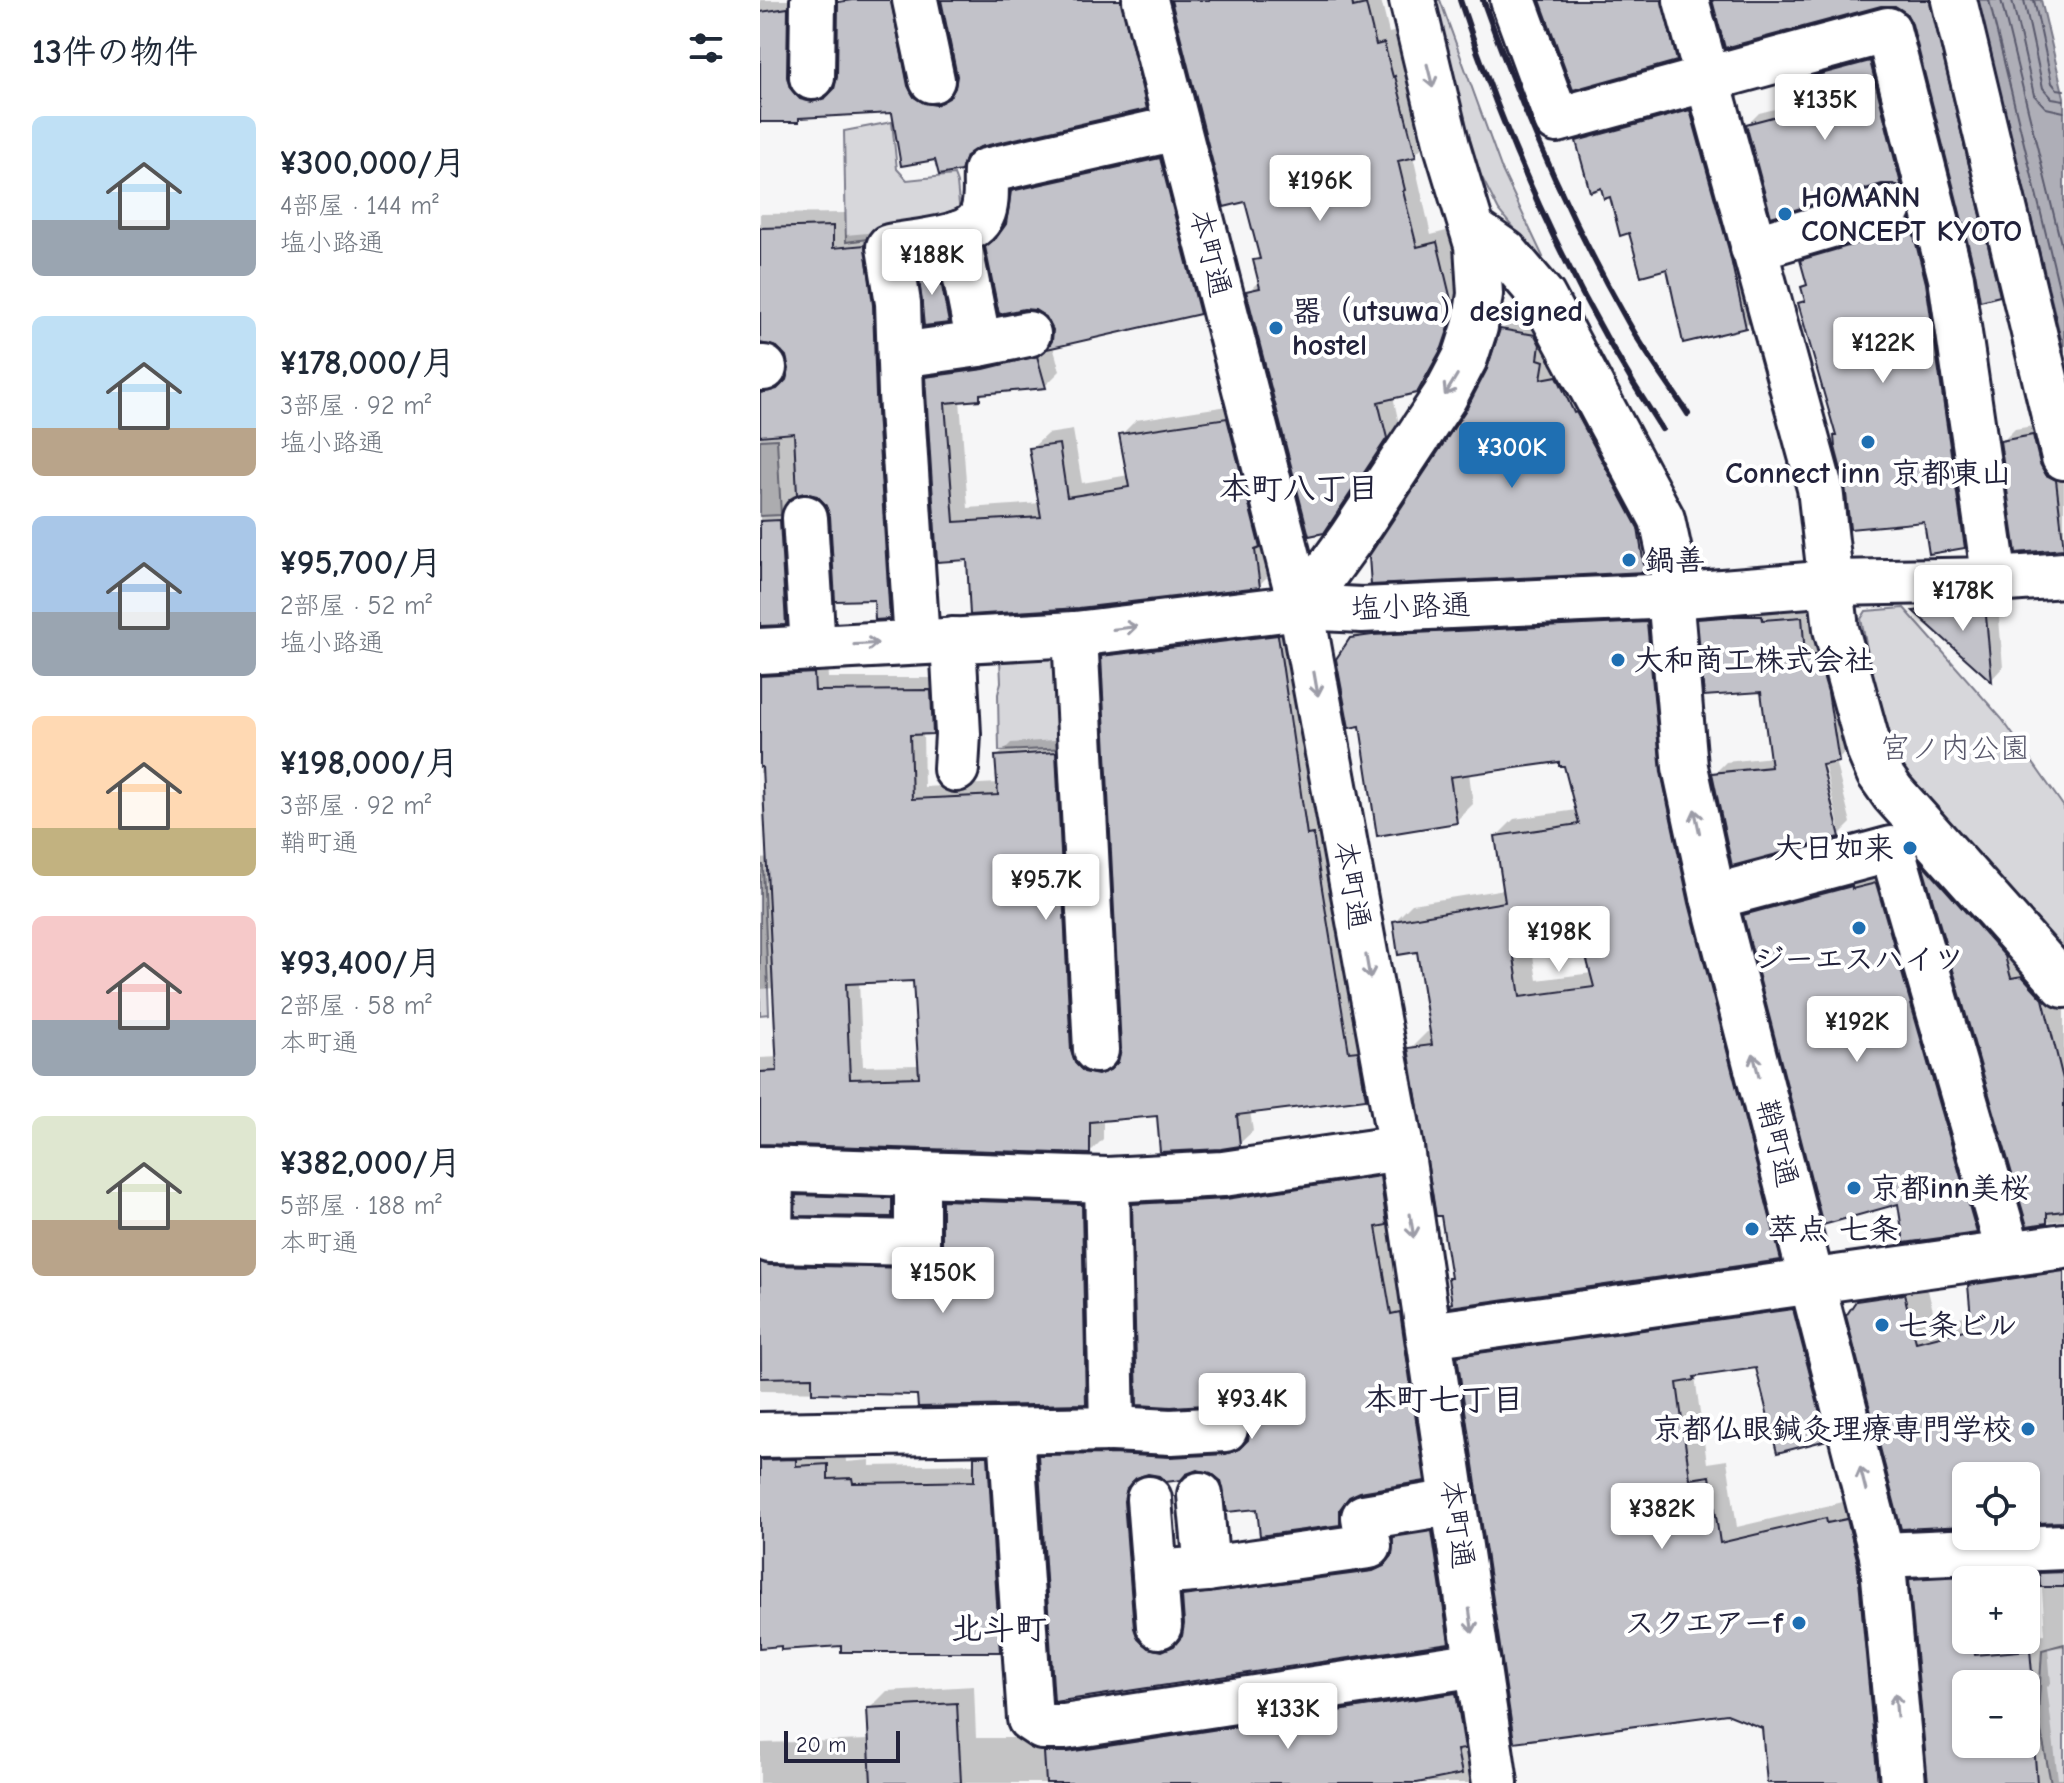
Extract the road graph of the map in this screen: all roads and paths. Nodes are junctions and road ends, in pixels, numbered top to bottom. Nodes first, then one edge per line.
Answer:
1 (813, 0) edge
2 (915, 0) edge
3 (1145, 0) edge
4 (1412, 0) edge
5 (1513, 0) edge
6 (1686, 0) edge
7 (1954, 0) edge
8 (812, 77) dead end
9 (1707, 79) junction
10 (932, 80) dead end
11 (1177, 128) junction
12 (1889, 208) dead end
13 (1473, 230) junction
14 (957, 234) junction
15 (1753, 248) junction
16 (1028, 334) dead end
17 (979, 344) junction
18 (900, 355) junction
19 (2064, 457) edge
20 (805, 518) dead end
21 (2064, 575) edge
22 (1995, 580) junction
23 (1833, 583) junction
24 (1672, 596) junction
25 (1301, 607) junction
26 (1075, 634) junction
27 (935, 641) junction
28 (813, 648) junction
29 (760, 651) edge
30 (956, 769) dead end
31 (1713, 897) junction
32 (2064, 985) edge
33 (1096, 1050) dead end
34 (1401, 1148) junction
35 (765, 1169) edge
36 (917, 1175) junction
37 (1107, 1180) junction
38 (2064, 1246) edge
39 (2009, 1253) junction
40 (1812, 1281) junction
41 (1429, 1335) junction
42 (1112, 1429) junction
43 (1225, 1429) dead end
44 (1011, 1431) junction
45 (760, 1435) edge
46 (1200, 1495) dead end
47 (1149, 1499) dead end
48 (1453, 1502) junction
49 (2064, 1547) edge
50 (1882, 1555) junction
51 (1207, 1569) junction
52 (1155, 1573) junction
53 (1159, 1626) dead end
54 (1478, 1664) junction
55 (1495, 1783) edge
56 (1903, 1783) edge

1 - 8 street
2 - 10 street
3 - 11 street, 本町通
4 -> 13 street
5 - 9 street
6 - 9 street
7 - 19 street
9 - 15 street
9 - 22 street
11 - 14 street
11 - 25 street, 本町通
12 - 15 street
13 - 24 street, 鞘町通
13 -> 25 street
14 - 17 street
14 - 18 street
15 - 23 street
16 - 17 street
17 - 18 street
18 - 27 street
20 - 28 street
21 - 22 street, 塩小路通
22 - 23 street, 塩小路通
23 - 24 street, 塩小路通
23 - 32 street
24 - 25 street, 塩小路通
31 -> 24 street, 鞘町通
26 -> 25 street, 塩小路通
25 -> 34 street, 本町通
26 - 27 street, 塩小路通
26 - 33 street
28 -> 27 street, 塩小路通
27 - 30 street
28 - 29 street, 塩小路通
31 - 39 street
40 -> 31 street, 鞘町通
34 - 37 street
34 -> 41 street, 本町通
35 - 36 street
35 - 36 street
36 - 37 street
37 - 42 street
38 - 39 street
39 - 40 street
40 - 41 street
50 -> 40 street, 鞘町通
41 - 48 street, 本町通
42 - 43 street
42 - 44 street
44 - 45 street
44 - 54 street
46 - 51 street
47 - 52 street
48 - 51 street
48 -> 54 street, 本町通
49 - 50 street
56 -> 50 street, 鞘町通
51 - 52 street
52 - 53 street
54 - 55 street, 本町通

